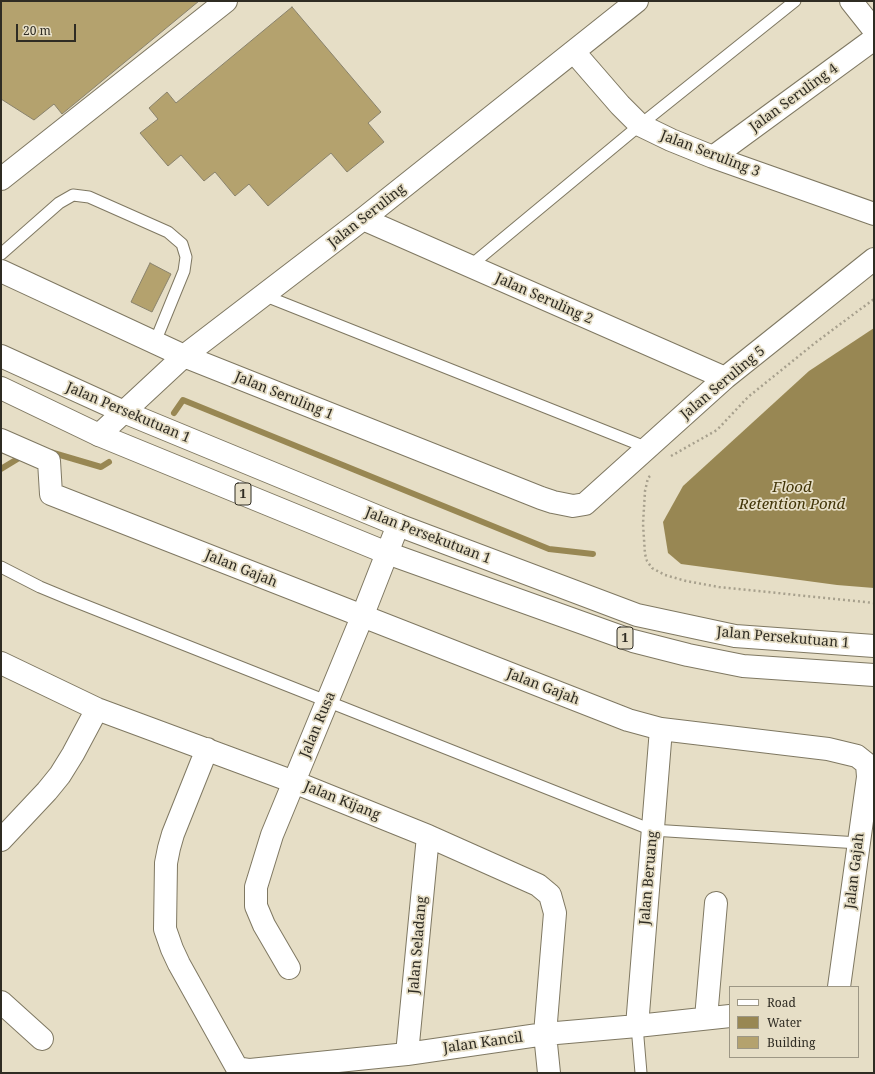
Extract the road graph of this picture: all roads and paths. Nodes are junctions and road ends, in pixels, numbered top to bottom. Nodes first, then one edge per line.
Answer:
1 (226, 1) edge
2 (637, 1) edge
3 (795, 1) edge
4 (851, 1) edge
5 (874, 30) edge
6 (874, 39) edge
7 (574, 52) junction
8 (640, 125) junction
9 (713, 157) junction
10 (1, 179) edge
11 (874, 214) edge
12 (363, 219) junction
13 (1, 254) edge
14 (874, 259) edge
15 (470, 266) junction
16 (1, 271) edge
17 (263, 295) junction
18 (874, 298) edge
19 (154, 342) junction
20 (1, 356) edge
21 (184, 356) junction
22 (726, 378) junction
23 (1, 388) edge
24 (124, 412) junction
25 (99, 435) junction
26 (1, 440) edge
27 (648, 448) junction
28 (668, 458) dead end
29 (653, 472) dead end
30 (573, 506) joint
31 (398, 525) junction
32 (387, 552) junction
33 (1, 567) edge
34 (874, 604) edge
35 (362, 617) junction
36 (874, 646) edge
37 (1, 663) edge
38 (874, 675) edge
39 (328, 701) junction
40 (97, 709) junction
41 (661, 729) junction
42 (206, 749) junction
43 (294, 782) junction
44 (652, 830) junction
45 (428, 836) junction
46 (1, 840) edge
47 (859, 843) junction
48 (716, 903) dead end
49 (289, 968) dead end
50 (839, 986) edge
51 (1, 1002) edge
52 (729, 1016) edge
53 (706, 1018) junction
54 (637, 1026) junction
55 (545, 1034) junction
56 (42, 1039) dead end
57 (407, 1054) junction
58 (235, 1070) edge
59 (549, 1073) edge
60 (641, 1073) edge

1 - 10 main road
2 - 7 main road, Jalan Seruling
3 - 8 lane
4 - 5 main road
6 - 9 main road, Jalan Seruling 4
7 - 8 main road, Jalan Seruling 3
7 - 12 main road, Jalan Seruling
8 - 9 main road, Jalan Seruling 3
8 - 15 lane
9 - 11 main road, Jalan Seruling 3
12 - 15 main road, Jalan Seruling 2
12 - 17 main road, Jalan Seruling
13 - 19 lane
14 - 22 main road, Jalan Seruling 5
15 - 22 main road, Jalan Seruling 2
16 - 19 main road, Jalan Seruling 1
17 - 21 main road, Jalan Seruling
17 - 27 lane
18 - 28 path
19 - 21 main road, Jalan Seruling 1
20 - 24 main road, Jalan Persekutuan 1 / 1
21 - 24 main road, Jalan Seruling
21 - 30 main road, Jalan Seruling 1
22 - 27 main road, Jalan Seruling 5
23 - 25 main road, Jalan Persekutuan 1 / 1
24 - 25 main road, Jalan Seruling
24 - 31 main road, Jalan Persekutuan 1 / 1
25 - 32 main road, Jalan Persekutuan 1 / 1
26 - 35 main road, Jalan Gajah
27 - 30 main road, Jalan Seruling 5
29 - 34 path
31 - 32 main road, Jalan Rusa
31 - 36 main road, Jalan Persekutuan 1 / 1
32 - 35 main road, Jalan Rusa
32 - 38 main road, Jalan Persekutuan 1 / 1
33 - 39 lane
35 - 39 main road, Jalan Rusa
35 - 41 main road, Jalan Gajah
37 - 40 main road, Jalan Kijang
39 - 43 main road, Jalan Rusa
39 - 44 lane
40 - 42 main road, Jalan Kijang
40 - 46 main road
41 - 44 main road, Jalan Beruang
41 - 47 main road, Jalan Gajah
42 - 43 main road, Jalan Kijang
42 - 58 main road
43 - 45 main road, Jalan Kijang
43 - 49 main road, Jalan Rusa
44 - 47 lane
44 - 54 main road, Jalan Beruang
45 - 55 main road, Jalan Kijang
45 - 57 main road, Jalan Seladang
47 - 50 main road, Jalan Gajah
48 - 53 main road
51 - 56 main road
52 - 53 main road, Jalan Kancil
53 - 54 main road, Jalan Kancil
54 - 55 main road, Jalan Kancil
54 - 60 lane
55 - 57 main road, Jalan Kancil
55 - 59 main road, Jalan Kijang
57 - 58 main road, Jalan Kancil

